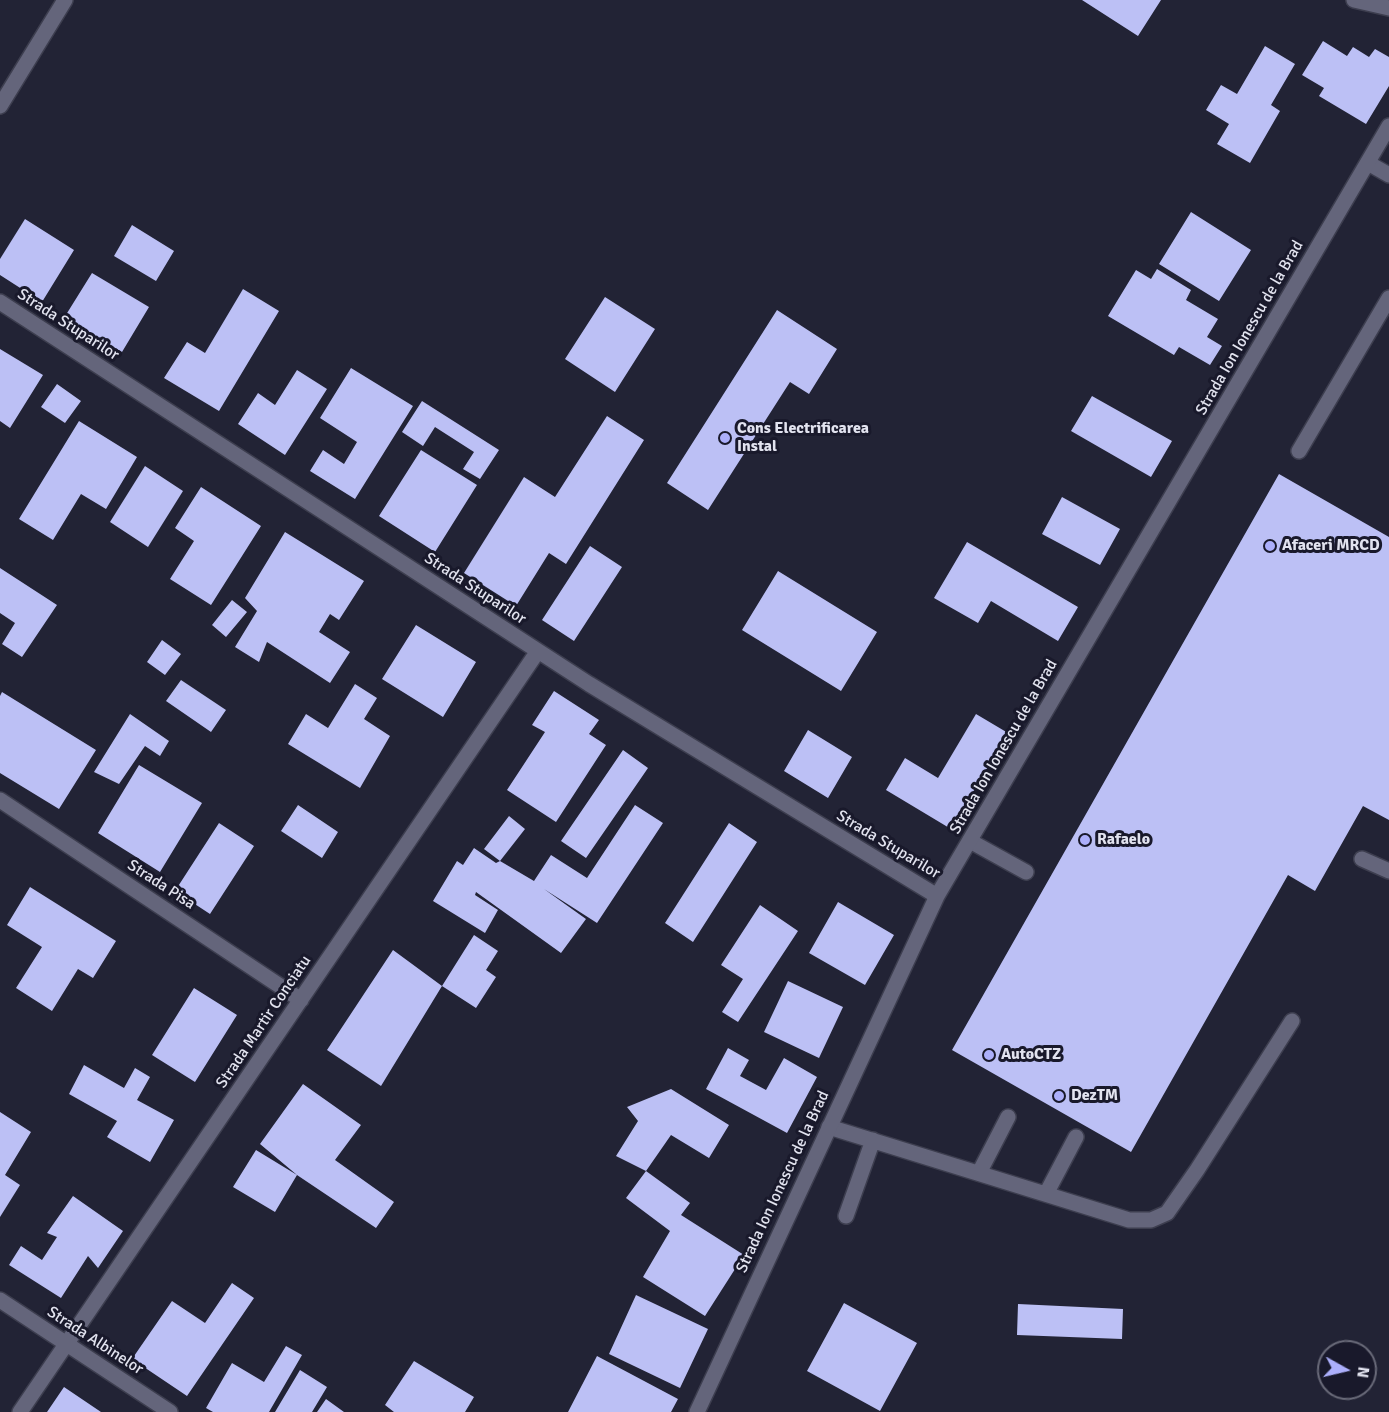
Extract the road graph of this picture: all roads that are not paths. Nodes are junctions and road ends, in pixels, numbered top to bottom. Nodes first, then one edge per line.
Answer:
1 (65, 0) edge
2 (1354, 0) edge
3 (1389, 8) edge
4 (0, 106) edge
5 (1389, 126) edge
6 (1368, 163) junction
7 (1389, 175) edge
8 (1389, 298) edge
9 (0, 302) edge
10 (1299, 451) dead end
11 (538, 651) junction
12 (0, 800) edge
13 (970, 841) junction
14 (1362, 859) dead end
15 (1389, 871) edge
16 (1026, 872) dead end
17 (937, 896) junction
18 (301, 1000) junction
19 (1292, 1021) dead end
20 (1008, 1117) dead end
21 (829, 1126) junction
22 (1076, 1137) dead end
23 (873, 1140) junction
24 (979, 1173) junction
25 (1046, 1194) junction
26 (846, 1216) dead end
27 (0, 1300) edge
28 (66, 1343) junction
29 (20, 1412) edge
30 (170, 1412) edge
31 (697, 1412) edge

1 - 4 street
2 - 3 street
5 - 6 street, Strada Ion Ionescu de la Brad
6 - 7 street
6 - 13 street, Strada Ion Ionescu de la Brad
8 - 10 street
9 - 11 street, Strada Stuparilor
11 - 17 street, Strada Stuparilor
11 - 18 street, Strada Martir Conciatu
12 - 18 street, Strada Pisa
13 - 16 street
13 - 17 street, Strada Ion Ionescu de la Brad
14 - 15 street
17 - 21 street, Strada Ion Ionescu de la Brad
18 - 28 street, Strada Martir Conciatu
19 - 25 street
20 - 24 street
21 - 23 street
21 - 31 street, Strada Ion Ionescu de la Brad
22 - 25 street
23 - 24 street
23 - 26 street
24 - 25 street
27 - 28 street, Strada Albinelor
28 - 29 street, Strada Martir Conciatu
28 - 30 street, Strada Albinelor

